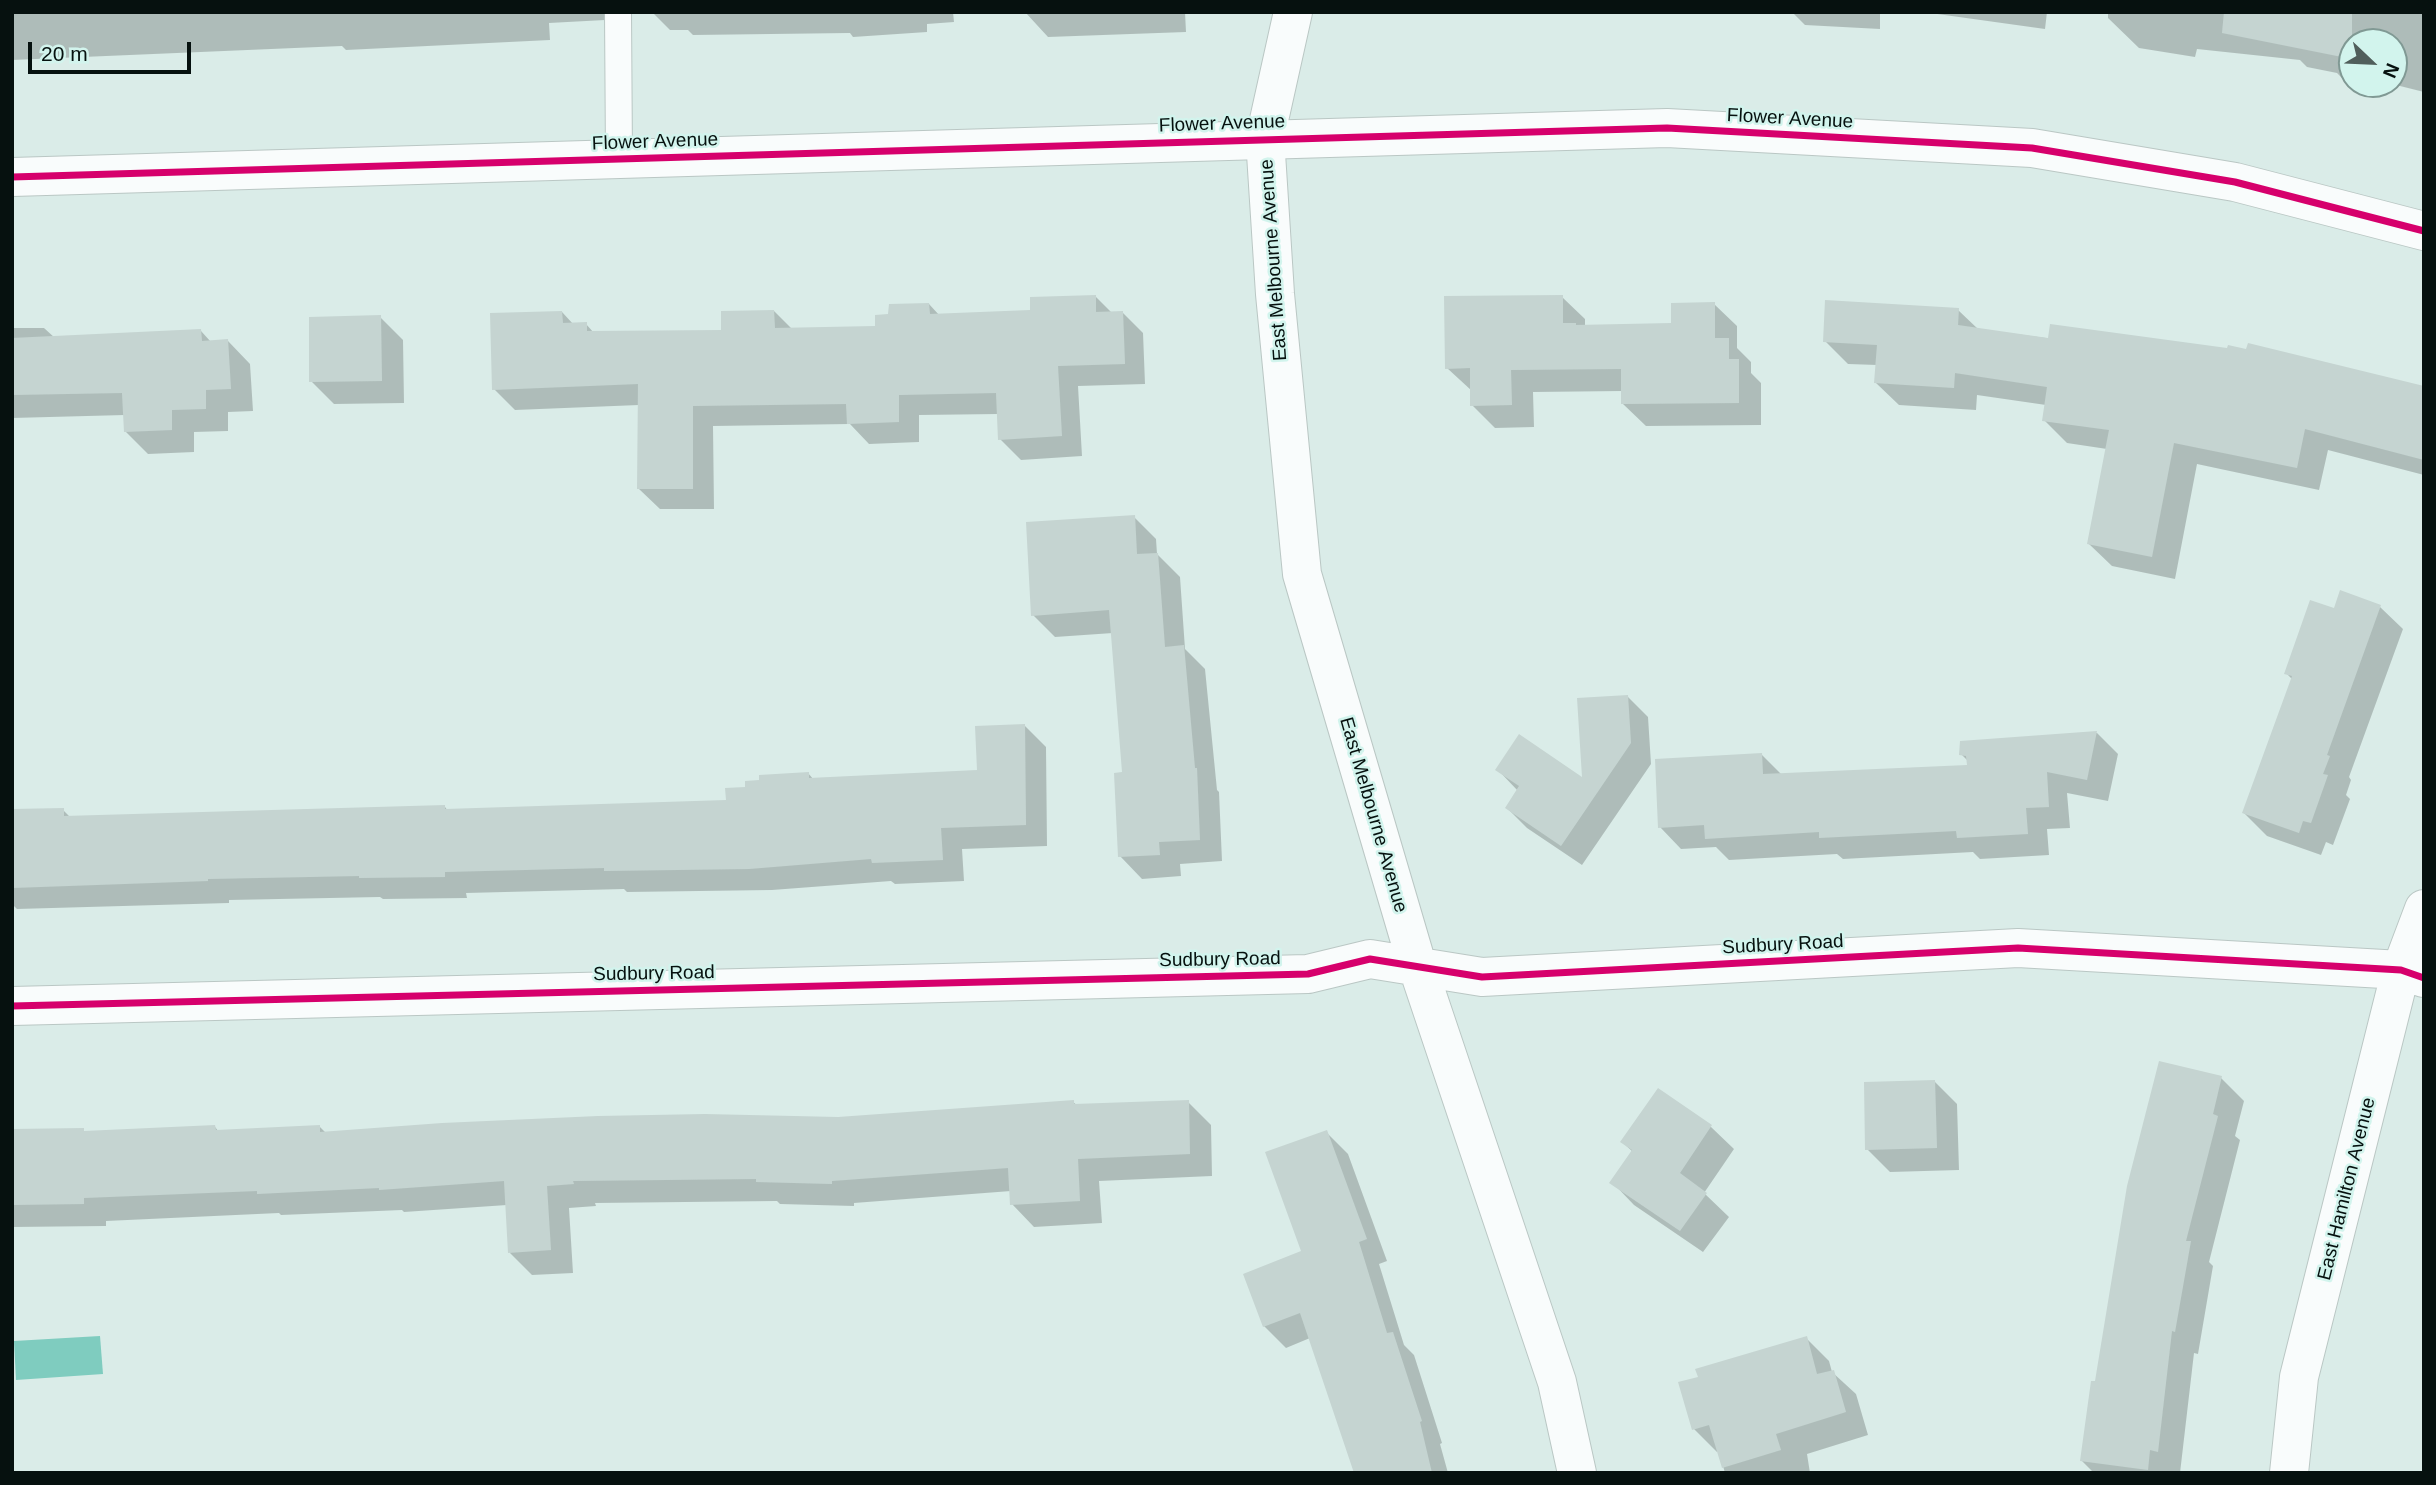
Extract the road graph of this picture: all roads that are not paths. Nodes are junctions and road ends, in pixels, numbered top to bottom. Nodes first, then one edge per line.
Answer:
1 (618, 12) edge
2 (1293, 12) edge
3 (1265, 138) junction
4 (619, 159) junction
5 (12, 177) edge
6 (2424, 230) edge
7 (2424, 909) edge
8 (1418, 968) junction
9 (2413, 974) edge
10 (12, 1006) edge
11 (1577, 1473) edge
12 (2289, 1473) edge

1 - 4 lane
2 - 3 street, East Melbourne Avenue
3 - 4 street, Flower Avenue
3 - 6 street, Flower Avenue
3 - 8 street, East Melbourne Avenue
4 - 5 street, Flower Avenue
7 - 9 street, East Hamilton Avenue
8 - 9 street, Sudbury Road
8 - 10 street, Sudbury Road
8 - 11 street, East Melbourne Avenue
9 - 12 street, East Hamilton Avenue

